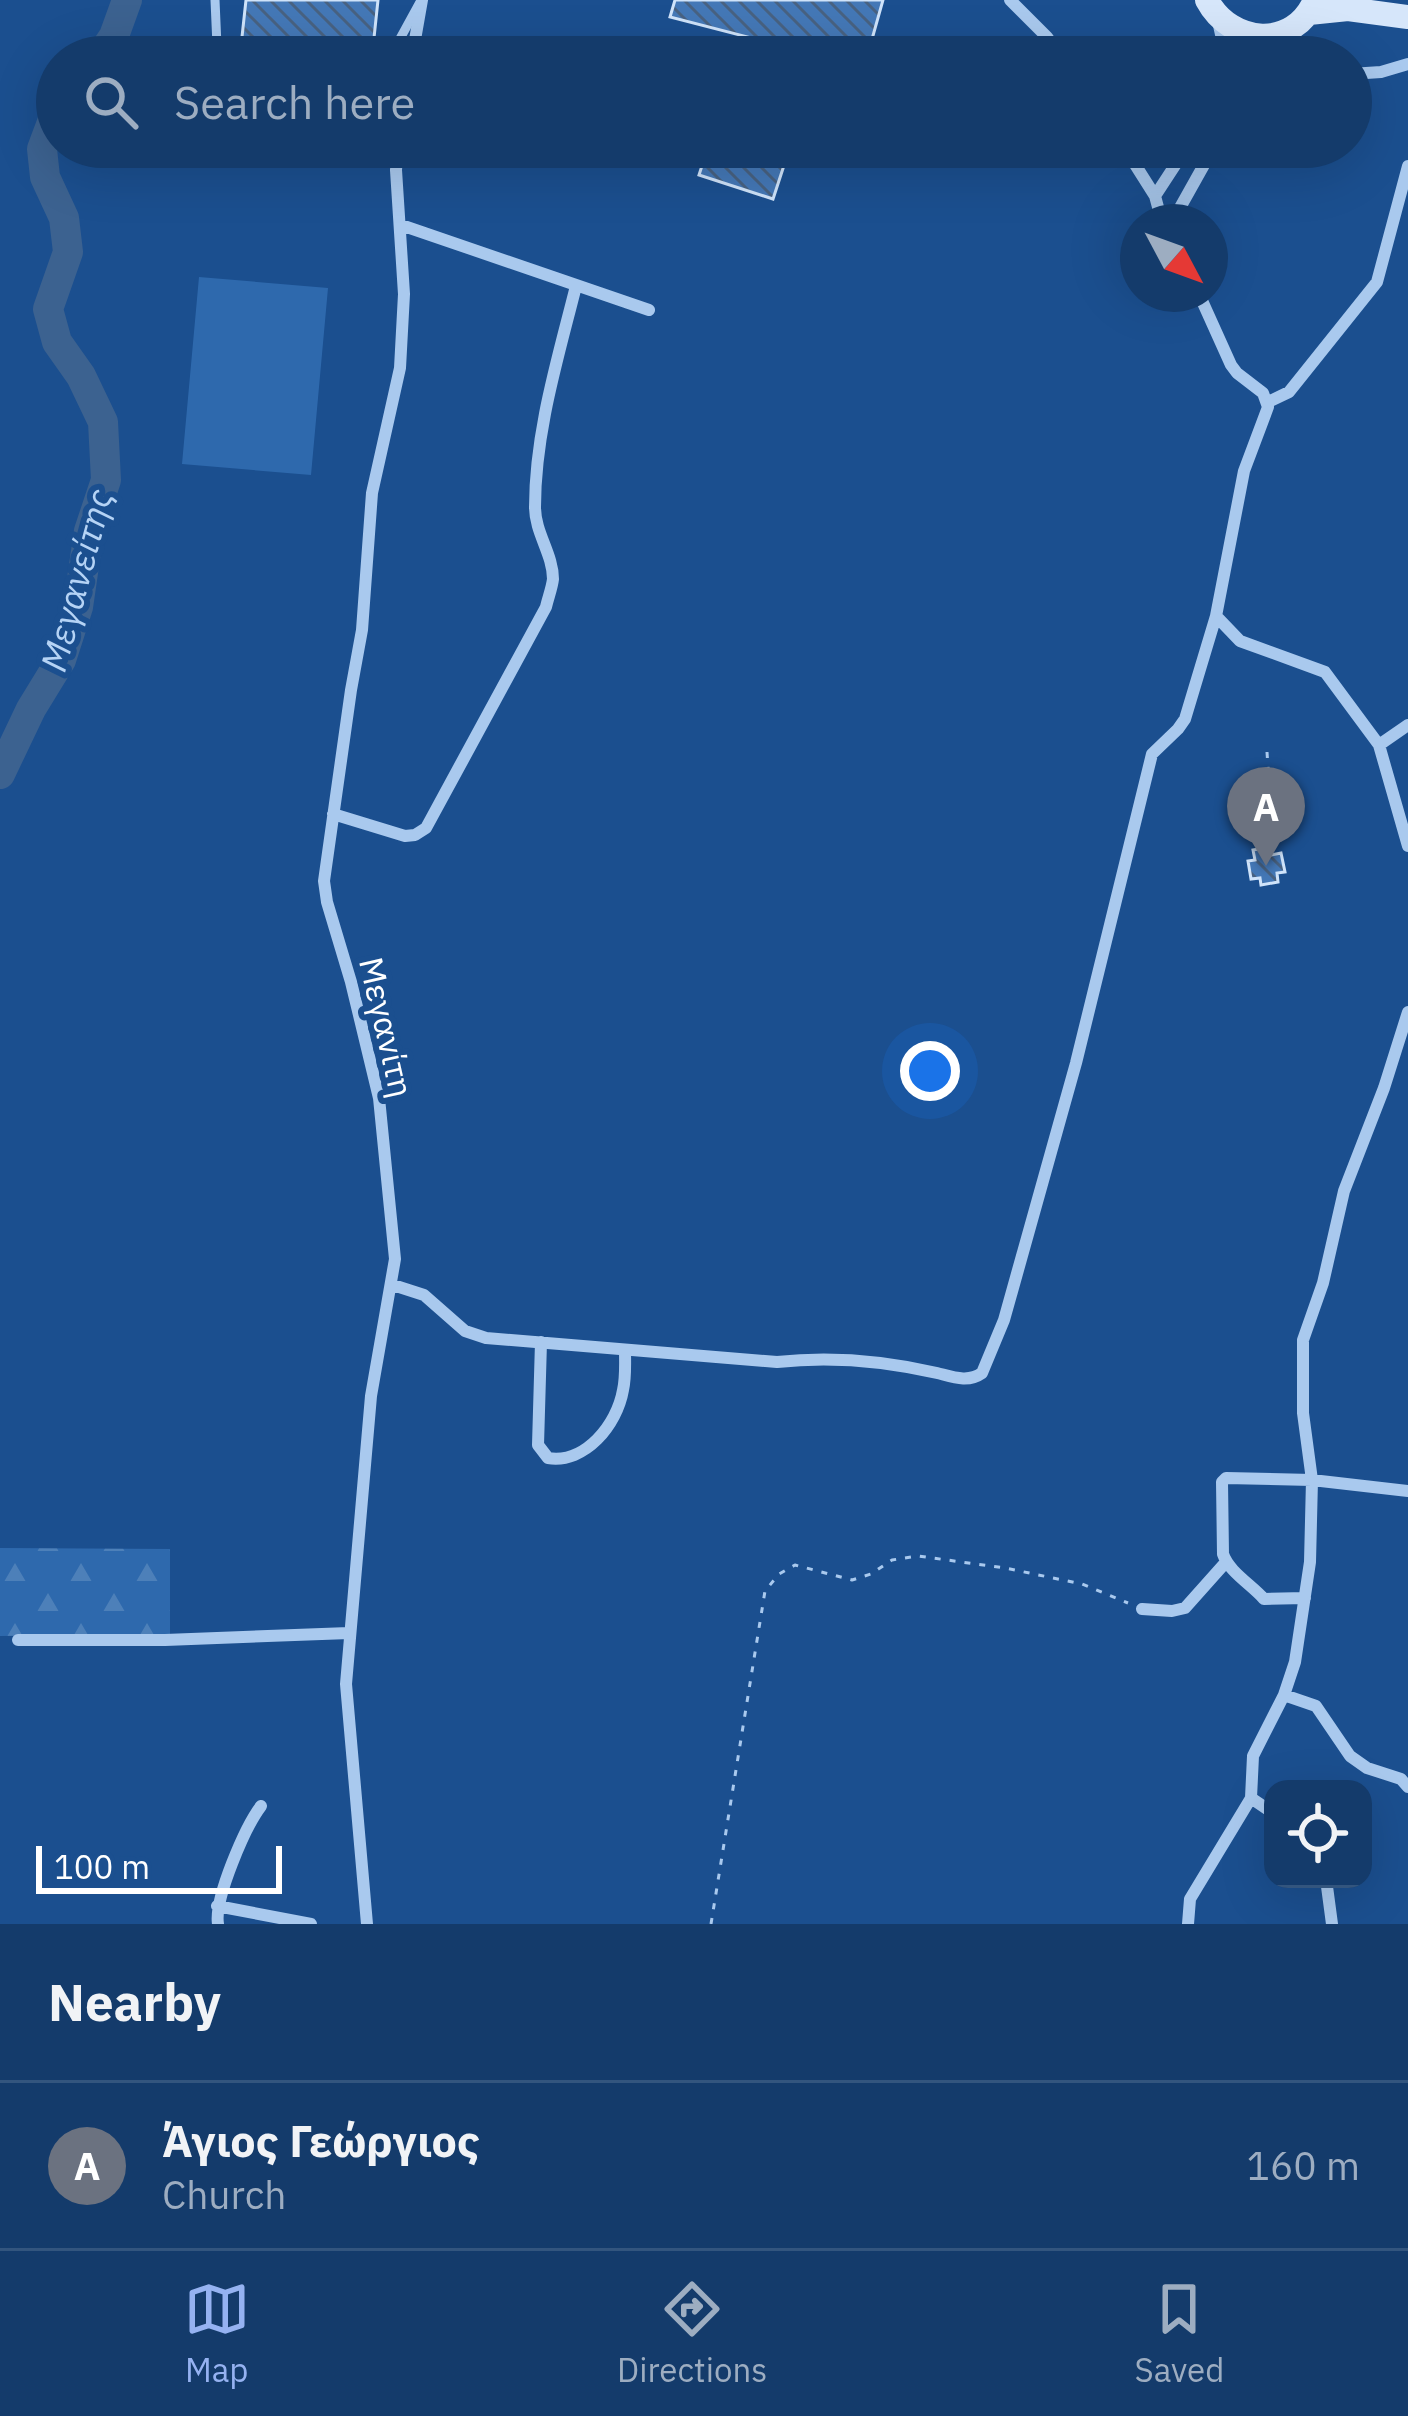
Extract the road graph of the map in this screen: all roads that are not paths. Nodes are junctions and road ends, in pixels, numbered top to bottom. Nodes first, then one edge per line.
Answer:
1 (215, 0) edge
2 (422, 0) edge
3 (1010, 0) edge
4 (1312, 6) edge
5 (1211, 7) edge
6 (1408, 16) edge
7 (217, 36) edge
8 (402, 36) edge
9 (416, 36) edge
10 (1046, 36) edge
11 (1223, 36) edge
12 (1262, 36) joint
13 (1408, 64) edge
14 (1372, 72) edge
15 (1408, 166) edge
16 (396, 168) edge
17 (1137, 168) edge
18 (1173, 168) edge
19 (1202, 168) edge
20 (1155, 196) junction
21 (1157, 204) edge
22 (1182, 204) edge
23 (401, 226) junction
24 (576, 286) junction
25 (649, 310) dead end
26 (1207, 312) edge
27 (1268, 402) junction
28 (1216, 616) junction
29 (1408, 725) edge
30 (1378, 745) junction
31 (333, 814) junction
32 (1408, 847) edge
33 (1408, 1012) edge
34 (393, 1285) junction
35 (541, 1342) junction
36 (626, 1350) junction
37 (1312, 1480) junction
38 (1408, 1491) edge
39 (1226, 1562) junction
40 (1305, 1598) junction
41 (1142, 1609) road end
42 (349, 1633) junction
43 (18, 1640) dead end
44 (1284, 1695) junction
45 (1408, 1787) edge
46 (1251, 1798) junction
47 (261, 1806) dead end
48 (1264, 1807) edge
49 (1327, 1888) edge
50 (217, 1906) junction
51 (218, 1924) edge
52 (311, 1924) edge
53 (367, 1924) edge
54 (1188, 1924) edge
55 (1332, 1924) edge

1 - 7 lane
2 - 8 lane
2 - 9 street
3 - 10 street
4 - 6 main road
4 - 12 main road
5 - 11 street
5 - 12 main road
13 - 14 street
15 - 27 street
16 - 23 street, Μεγανίτη
17 - 20 street
18 - 20 street
19 - 22 street
20 - 21 street
23 - 24 street
23 - 31 street, Μεγανίτη
24 - 25 street
24 - 31 street
26 - 27 street
27 - 28 street
28 - 30 street
28 - 36 street
29 - 30 street
30 - 32 street
31 - 34 street, Μεγανίτη
33 - 37 street
34 - 35 street
34 - 42 street, Μεγανίτη
35 - 36 street
35 - 36 street
37 - 38 street
37 - 39 street
37 - 40 street
39 - 40 street
39 - 41 street
40 - 44 street
42 - 43 street
42 - 53 street, Μεγανίτη
44 - 45 street
44 - 46 street
46 - 48 street
46 - 54 street
47 - 50 street
49 - 55 street
50 - 51 street
50 - 52 street

